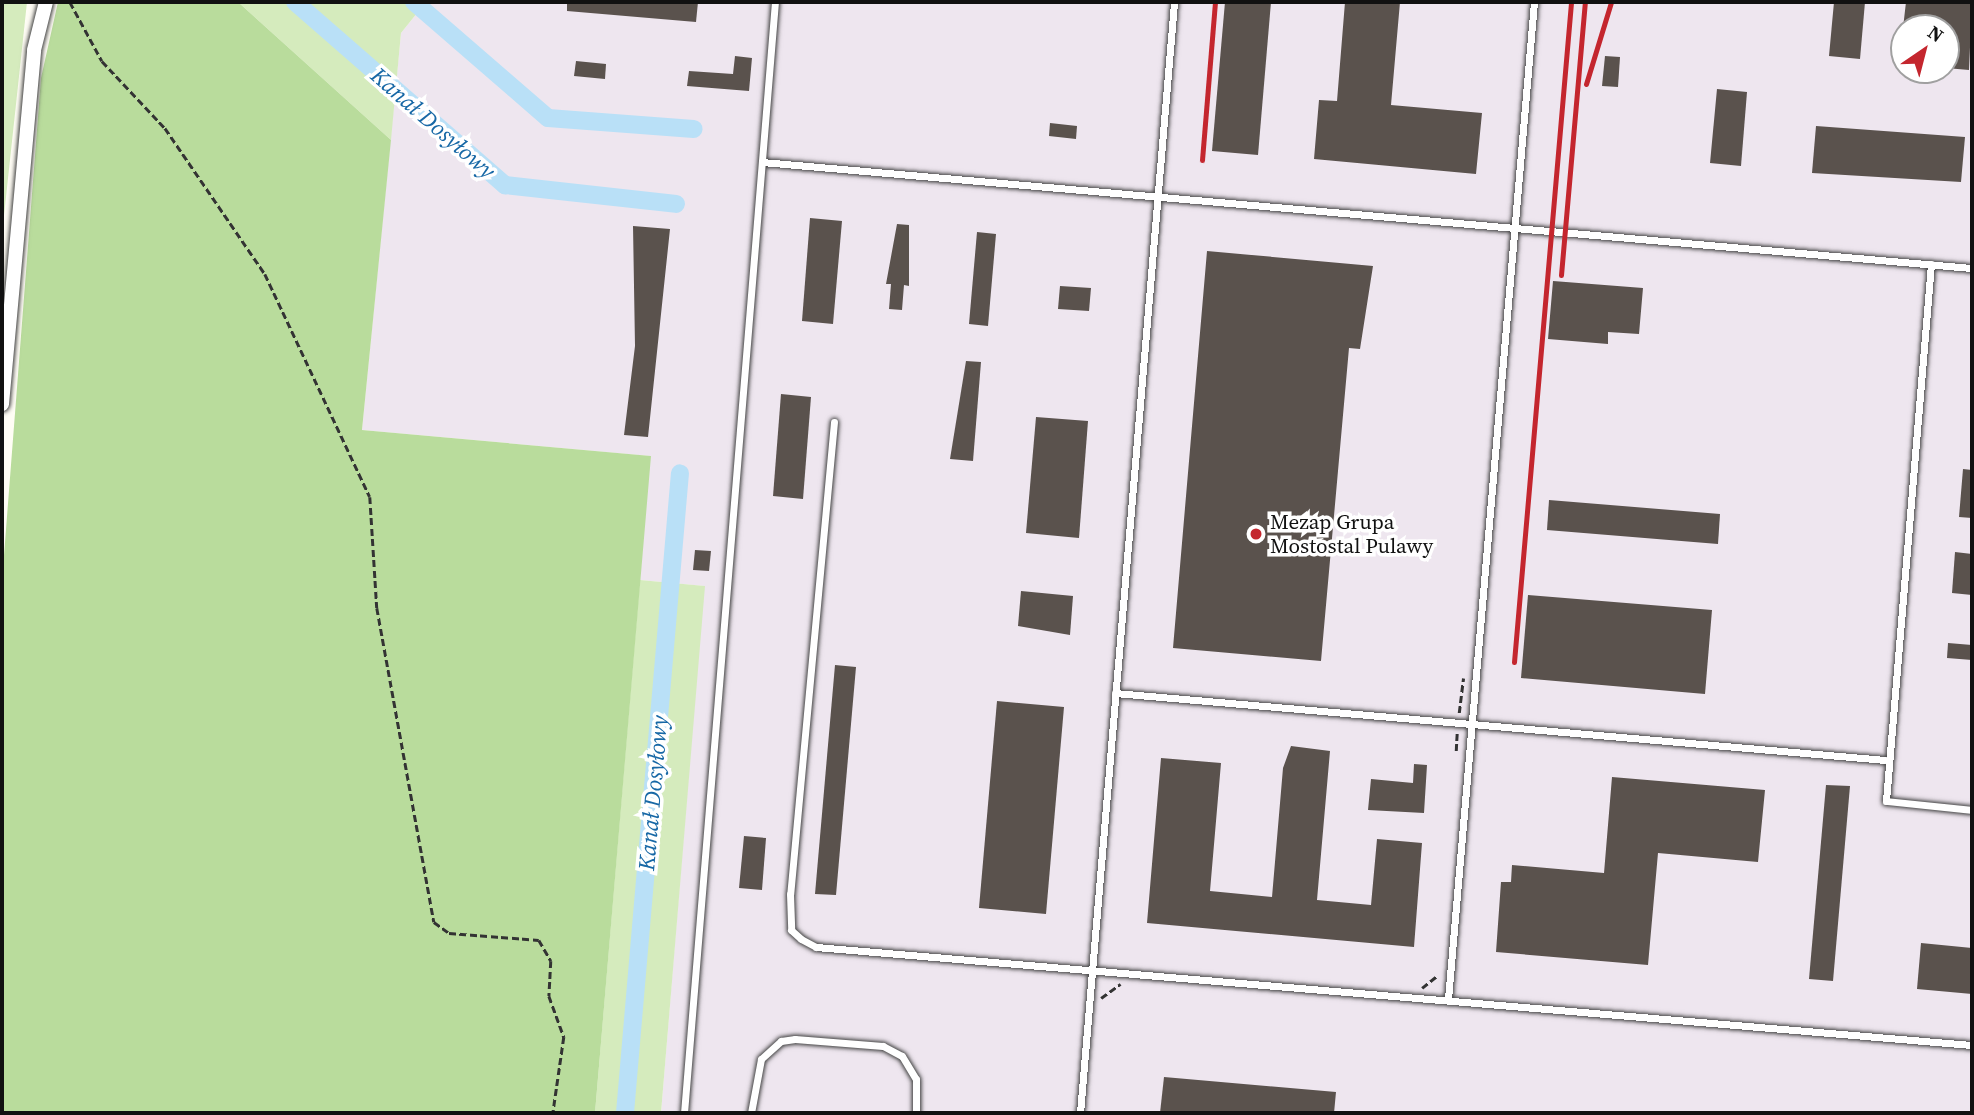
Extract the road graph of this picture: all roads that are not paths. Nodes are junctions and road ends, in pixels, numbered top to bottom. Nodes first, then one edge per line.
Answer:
1 (46, 2) edge
2 (775, 2) edge
3 (1174, 2) edge
4 (1534, 2) edge
5 (762, 162) junction
6 (1158, 197) junction
7 (1514, 227) junction
8 (1931, 264) junction
9 (1972, 268) edge
10 (2, 404) edge
11 (834, 422) dead end
12 (1115, 693) junction
13 (1473, 723) junction
14 (1885, 760) junction
15 (1972, 810) edge
16 (1092, 970) junction
17 (1448, 999) junction
18 (1972, 1045) edge
19 (684, 1113) edge
20 (751, 1113) edge
21 (916, 1113) edge
22 (1080, 1113) edge

1 - 10 street
2 - 5 lane
3 - 6 lane
4 - 7 lane
5 - 6 lane
5 - 19 lane
6 - 7 lane
6 - 12 lane
7 - 8 lane
7 - 13 lane
8 - 9 lane
8 - 14 lane
11 - 16 lane
12 - 13 lane
12 - 16 lane
13 - 14 lane
13 - 17 lane
14 - 15 lane
16 - 17 lane
16 - 22 lane
17 - 18 lane
20 - 21 lane

